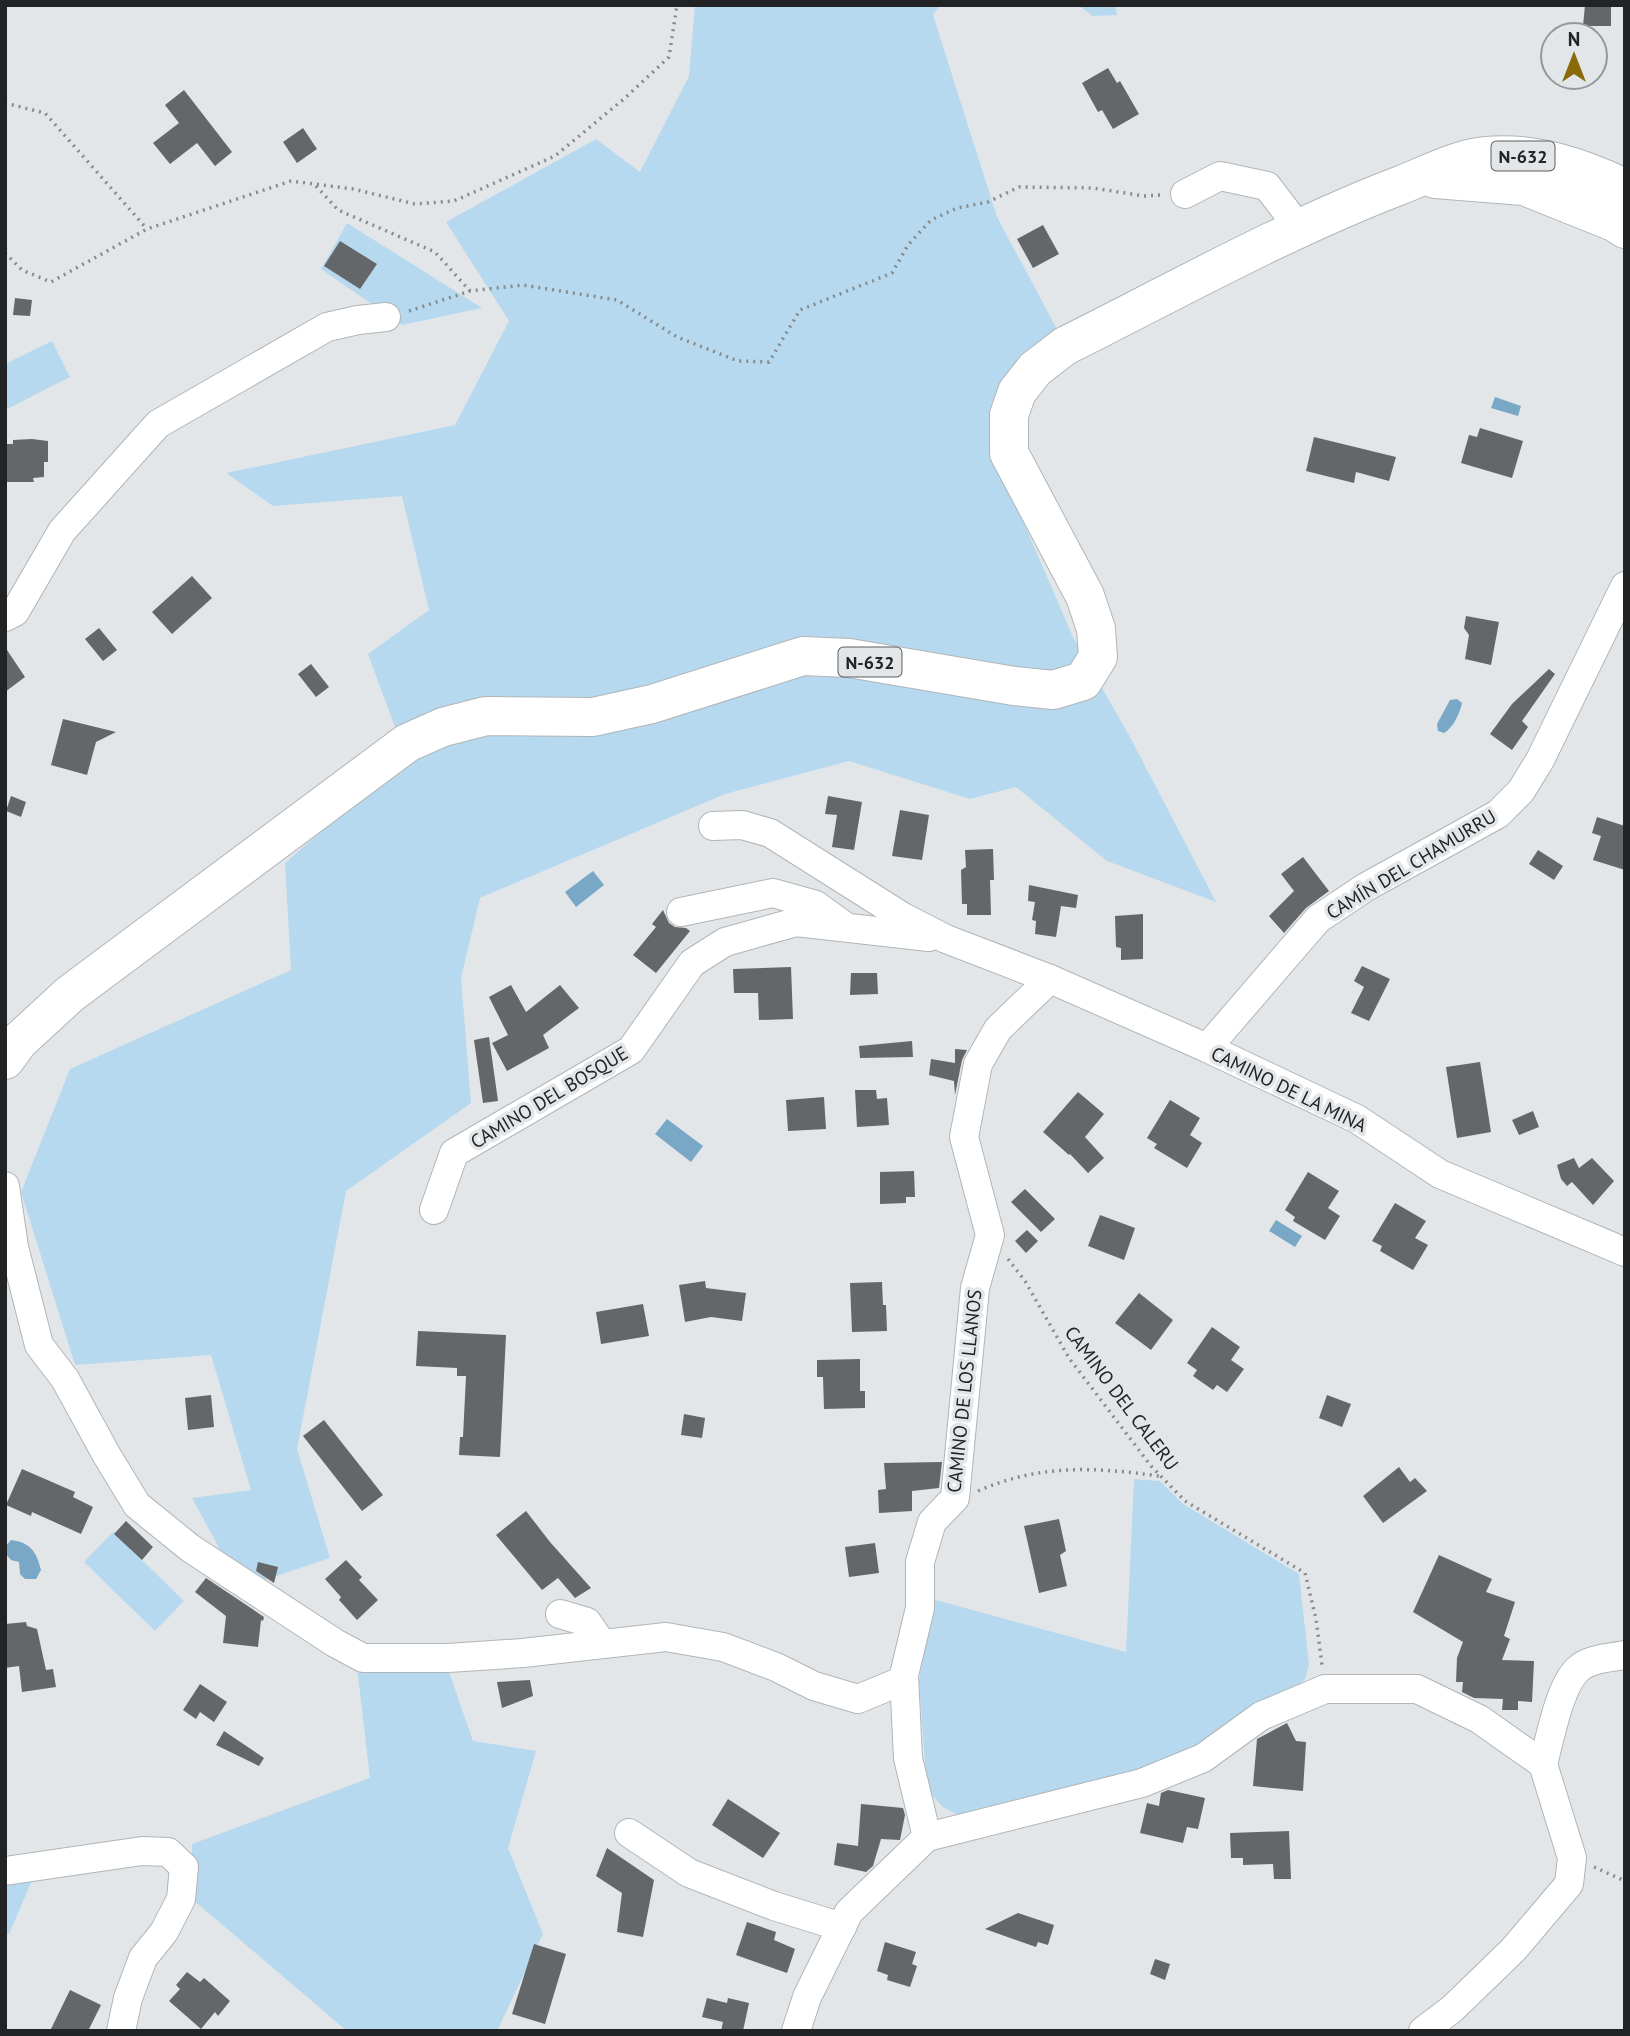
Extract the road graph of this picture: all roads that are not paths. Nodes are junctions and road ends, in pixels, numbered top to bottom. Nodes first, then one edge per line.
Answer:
1 (1625, 156) edge
2 (1575, 166) junction
3 (1419, 178) junction
4 (1524, 186) junction
5 (1625, 188) edge
6 (1185, 194) road end
7 (1625, 200) edge
8 (1300, 229) junction
9 (1625, 229) edge
10 (386, 317) road end
11 (1625, 586) edge
12 (5, 617) edge
13 (713, 826) dead end
14 (681, 912) dead end
15 (847, 928) junction
16 (946, 939) junction
17 (1050, 979) junction
18 (1207, 1048) junction
19 (5, 1060) edge
20 (5, 1186) edge
21 (434, 1210) dead end
22 (1625, 1252) edge
23 (560, 1614) dead end
24 (601, 1644) junction
25 (1625, 1655) edge
26 (904, 1680) junction
27 (1543, 1764) junction
28 (629, 1833) dead end
29 (927, 1838) junction
30 (5, 1871) edge
31 (842, 1927) junction
32 (121, 2031) edge
33 (796, 2031) edge
34 (1423, 2031) edge

1 - 2 highway
2 - 3 highway, N-632
2 - 5 highway, N-632
3 - 4 highway, N-632
3 - 8 highway, N-632
4 - 7 highway
4 - 9 highway, N-632
6 - 8 street
8 - 19 highway, N-632
10 - 12 street
11 - 18 street, CAMÍN DEL CHAMURRU
13 - 16 street
14 - 15 street
15 - 16 street, CAMINO DEL BOSQUE
15 - 21 street, CAMINO DEL BOSQUE
16 - 17 street, CAMINO DE LA MINA
17 - 18 street, CAMINO DE LA MINA
17 - 26 street, CAMINO DE LOS LLANOS
18 - 22 street, CAMINO DE LA MINA
20 - 24 street
23 - 24 street
24 - 26 street
25 - 27 street
26 - 29 street, CAMINO DE LOS LLANOS
27 - 29 street
27 - 34 street
28 - 31 street
29 - 31 street
30 - 32 street
31 - 33 street

